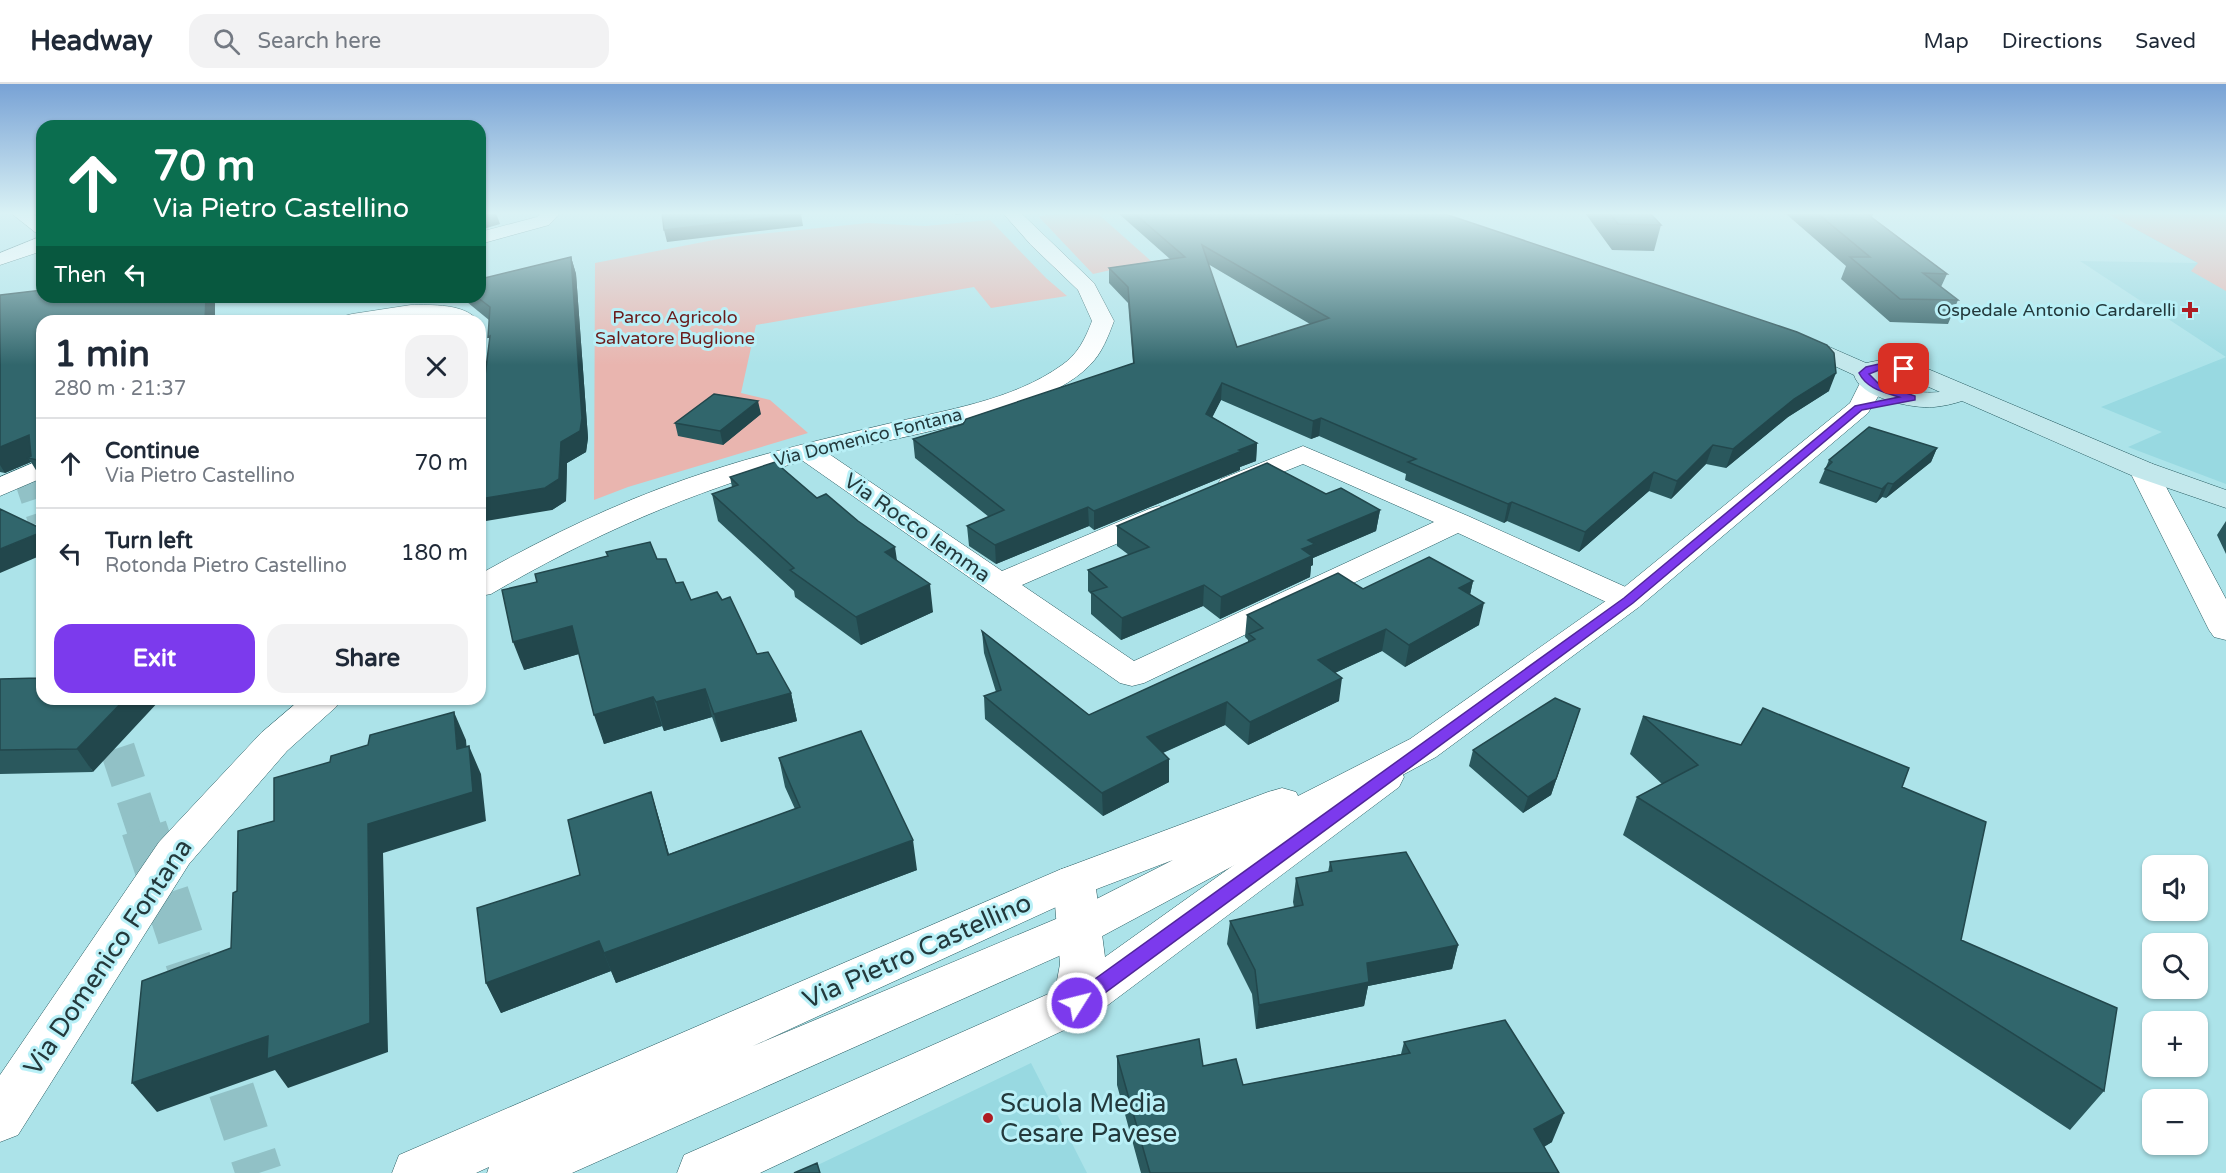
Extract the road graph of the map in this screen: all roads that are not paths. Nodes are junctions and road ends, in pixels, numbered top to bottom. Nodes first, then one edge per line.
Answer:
1 (1062, 264) edge
2 (381, 315) edge
3 (459, 315) edge
4 (1778, 333) edge
5 (1865, 387) junction
6 (1952, 391) junction
7 (1912, 398) joint
8 (808, 452) junction
9 (36, 470) edge
10 (2143, 470) junction
11 (0, 488) edge
12 (2226, 500) edge
13 (1458, 522) junction
14 (486, 583) edge
15 (998, 584) junction
16 (1628, 600) junction
17 (2226, 630) edge
18 (316, 705) edge
19 (1423, 748) junction
20 (1074, 881) junction
21 (1079, 928) junction
22 (1077, 1003) junction
23 (0, 1118) edge
24 (418, 1173) edge
25 (513, 1173) edge
26 (703, 1173) edge

1 - 8 street, Via Domenico Fontana
2 - 3 street
4 - 5 main road
5 - 6 main road
5 - 7 street, Via Pietro Castellino
5 - 16 street, Via Pietro Castellino
6 - 7 main road
6 - 10 main road
8 - 14 street, Via Domenico Fontana
8 - 15 street, Via Rocco Iemma
9 - 11 street
10 - 12 main road
10 - 17 street
13 - 15 street, Via Rocco Iemma
13 - 15 street, Via Rocco Iemma
13 - 16 street, Via Rocco Iemma
16 - 19 street, Via Pietro Castellino
18 - 23 street, Via Domenico Fontana
19 - 20 street, Via Pietro Castellino
19 - 21 street, Via Pietro Castellino
19 - 22 street
20 - 21 street
20 - 24 street, Via Pietro Castellino
21 - 22 street
21 - 25 street, Via Pietro Castellino
22 - 26 street

